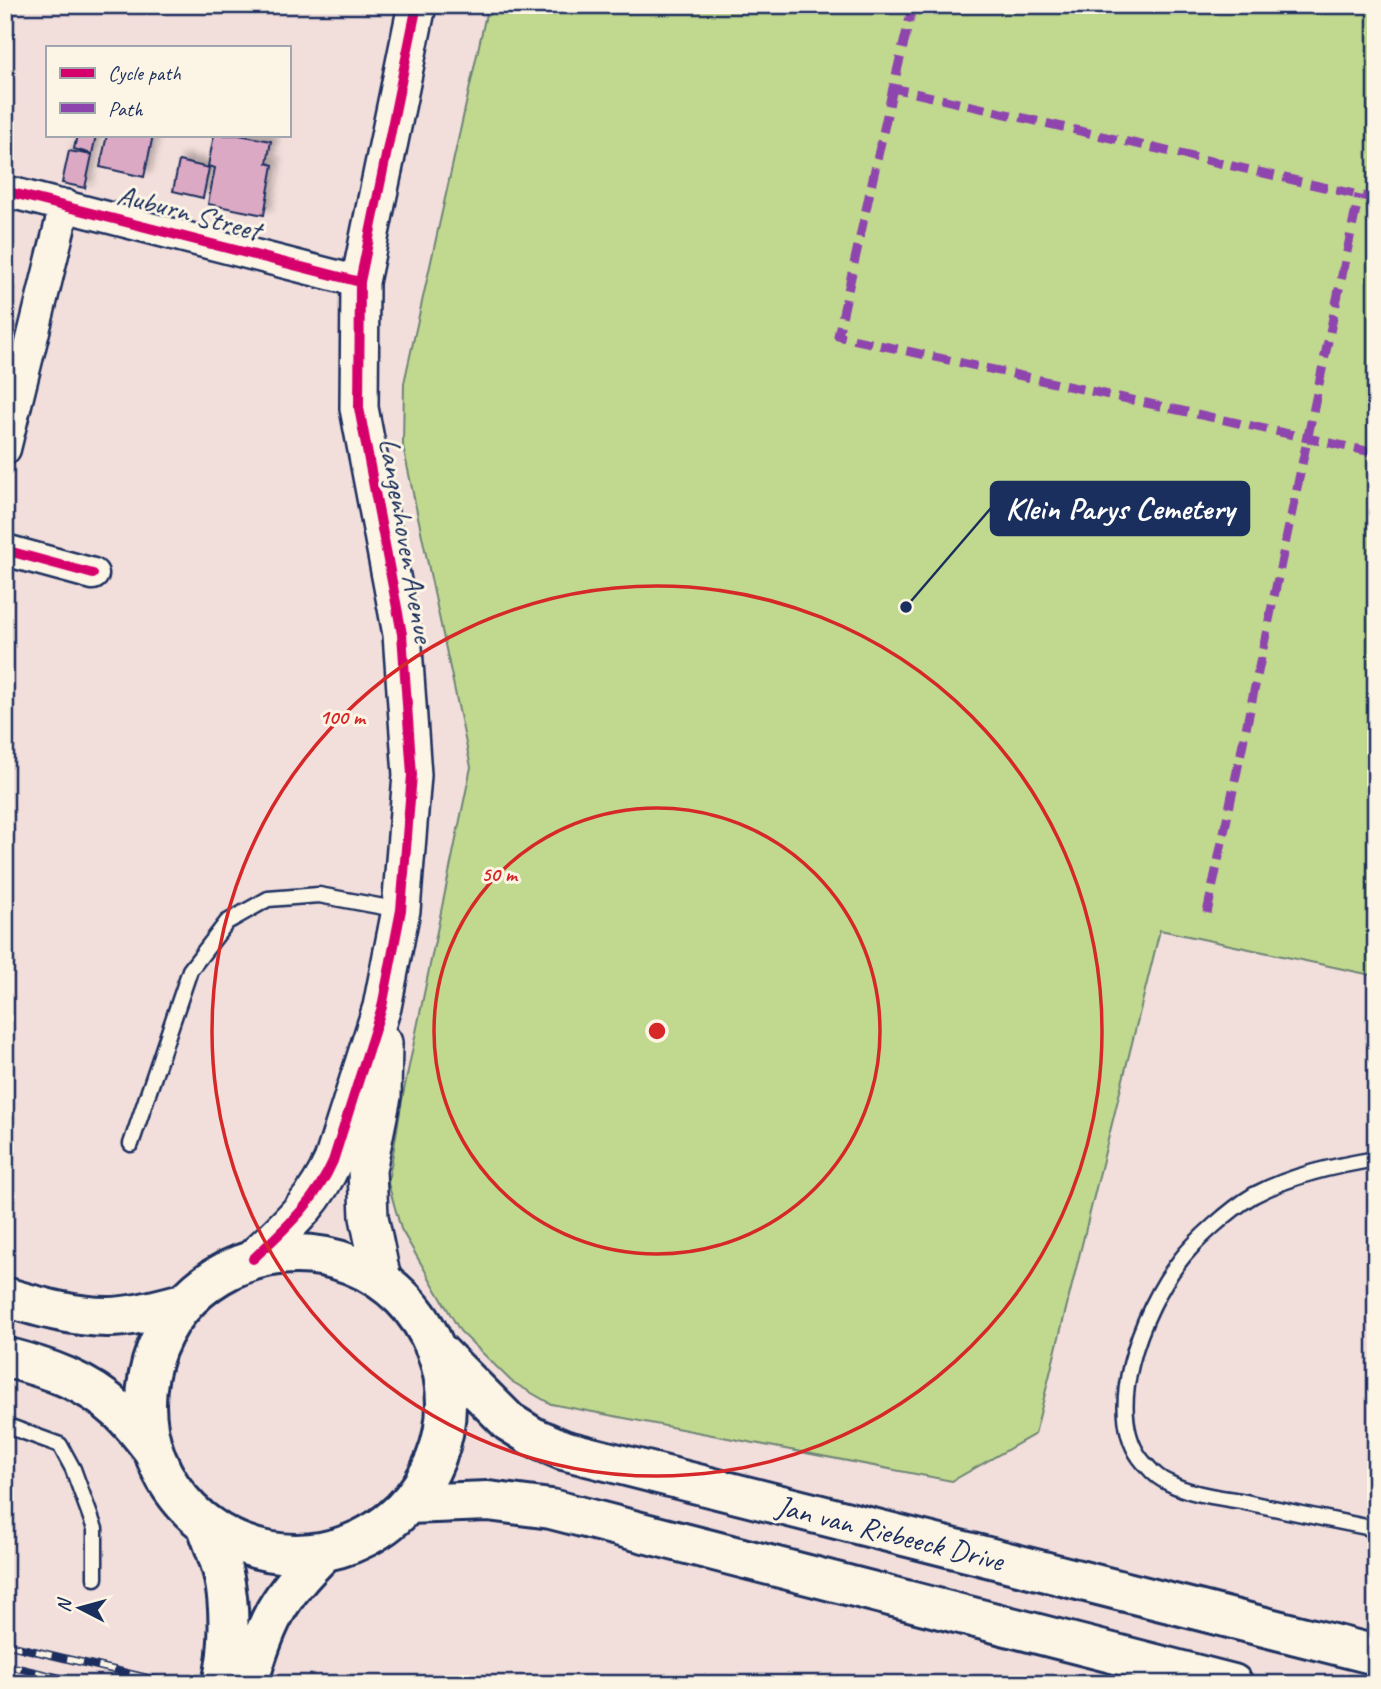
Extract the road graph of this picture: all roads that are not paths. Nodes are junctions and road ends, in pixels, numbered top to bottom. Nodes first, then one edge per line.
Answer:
1 (417, 5) edge
2 (5, 191) edge
3 (65, 205) junction
4 (360, 282) junction
5 (5, 449) edge
6 (5, 550) edge
7 (93, 574) dead end
8 (401, 910) junction
9 (382, 1007) junction
10 (131, 1144) dead end
11 (1376, 1159) edge
12 (253, 1259) junction
13 (382, 1280) junction
14 (5, 1297) edge
15 (183, 1303) junction
16 (436, 1349) junction
17 (5, 1357) edge
18 (5, 1425) edge
19 (152, 1449) junction
20 (408, 1504) junction
21 (207, 1525) junction
22 (1376, 1529) edge
23 (324, 1552) junction
24 (96, 1578) dead end
25 (1376, 1655) edge
26 (231, 1682) edge
27 (1233, 1684) edge

1 - 4 street, Langenhoven Avenue
2 - 3 street, Auburn Street
3 - 4 street, Auburn Street
3 - 5 street
4 - 8 street, Langenhoven Avenue
6 - 7 street
8 - 9 street, Langenhoven Avenue
8 - 10 lane
9 - 12 street, Langenhoven Avenue
9 - 13 street, Langenhoven Avenue
11 - 22 lane
12 - 13 main road
12 - 15 main road
13 - 16 main road
14 - 15 main road
15 - 19 main road
16 - 20 main road
16 - 25 main road, Jan van Riebeeck Drive
17 - 19 main road
18 - 24 lane
19 - 21 main road
20 - 23 main road
20 - 27 main road, Jan van Riebeeck Drive
21 - 23 main road
21 - 26 main road
23 - 26 main road

